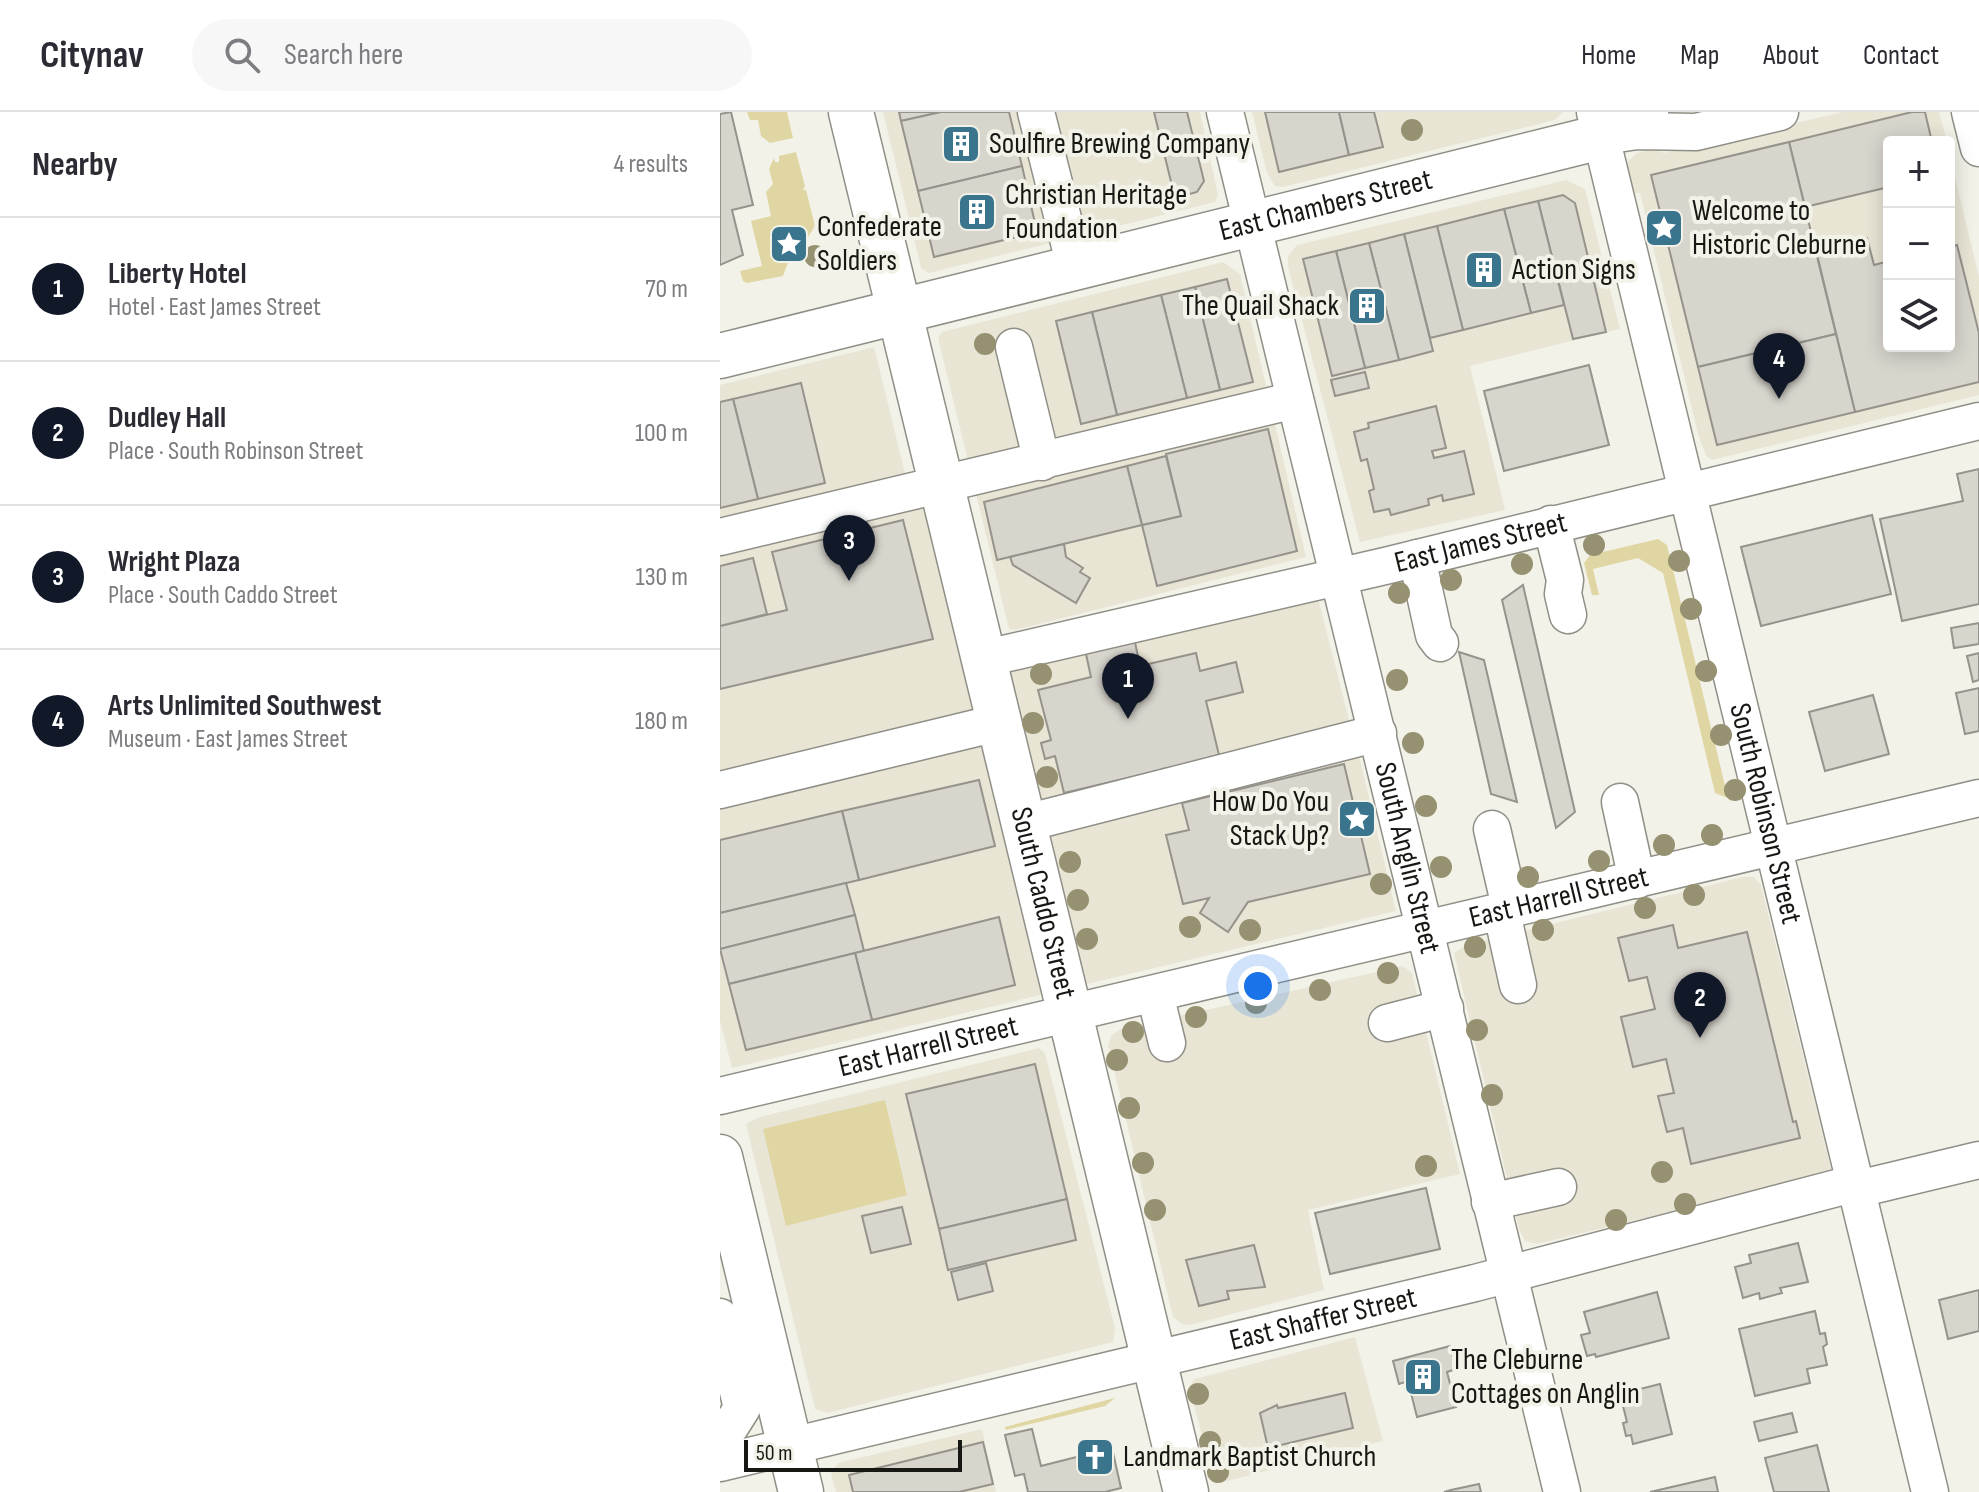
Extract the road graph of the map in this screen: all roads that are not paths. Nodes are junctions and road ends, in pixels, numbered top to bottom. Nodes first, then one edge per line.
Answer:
1 (851, 112) edge
2 (1036, 112) edge
3 (1225, 112) edge
4 (1646, 112) edge
5 (1780, 112) edge
6 (1970, 112) edge
7 (1598, 124) edge
8 (1979, 148) edge
9 (1252, 224) junction
10 (1076, 270) junction
11 (898, 313) junction
12 (1014, 347) dead end
13 (720, 356) edge
14 (1295, 400) junction
15 (1979, 421) edge
16 (1042, 462) junction
17 (940, 485) junction
18 (1687, 492) junction
19 (1551, 524) junction
20 (720, 537) edge
21 (1417, 558) junction
22 (1338, 574) junction
23 (1568, 615) dead end
24 (1440, 643) dead end
25 (982, 659) junction
26 (997, 723) junction
27 (1378, 733) junction
28 (720, 790) edge
29 (1979, 798) edge
30 (1620, 802) dead end
31 (1022, 824) junction
32 (1492, 829) dead end
33 (1772, 848) junction
34 (1637, 880) junction
35 (1506, 912) junction
36 (1426, 931) junction
37 (1518, 985) dead end
38 (1155, 994) junction
39 (1445, 1008) junction
40 (1069, 1014) junction
41 (1387, 1023) dead end
42 (1167, 1043) dead end
43 (720, 1096) edge
44 (720, 1157) edge
45 (1979, 1160) edge
46 (1857, 1186) junction
47 (1558, 1187) dead end
48 (1490, 1202) junction
49 (1508, 1273) junction
50 (720, 1317) edge
51 (1154, 1361) junction
52 (720, 1430) edge
53 (789, 1446) junction
54 (720, 1463) edge
55 (801, 1492) edge
56 (1186, 1492) edge
57 (1562, 1492) edge
58 (1930, 1492) edge

1 - 11 main road, South Caddo Street
2 - 10 street
3 - 9 street, South Anglin Street
4 - 7 main road, East Chambers Street
5 - 7 street
6 - 8 street
7 - 9 main road, East Chambers Street
7 - 18 street, South Robinson Street
9 - 10 main road, East Chambers Street
9 - 14 street, South Anglin Street
10 - 11 main road, East Chambers Street
11 - 13 main road, East Chambers Street
11 - 17 main road, South Caddo Street
12 - 16 street
14 - 16 street
14 - 22 street, South Anglin Street
15 - 18 street, East James Street
16 - 17 street
17 - 20 street
17 - 25 main road, South Caddo Street
18 - 19 street, East James Street
18 - 33 street, South Robinson Street
19 - 21 street, East James Street
19 - 23 street
21 - 22 street, East James Street
21 - 24 street
22 - 25 street, East James Street
22 - 27 street, South Anglin Street
25 - 26 main road, South Caddo Street
26 - 28 street
26 - 31 main road, South Caddo Street
27 - 31 street
27 - 36 street, South Anglin Street
29 - 33 street, East Harrell Street
30 - 34 street
31 - 40 main road, South Caddo Street
32 - 35 street
33 - 34 street, East Harrell Street
33 - 46 street, South Robinson Street
34 - 35 street, East Harrell Street
35 - 36 street, East Harrell Street
35 - 37 street
36 - 38 street, East Harrell Street
36 - 39 street, South Anglin Street
38 - 40 street, East Harrell Street
38 - 42 street
39 - 41 street
39 - 48 street, South Anglin Street
40 - 43 street, East Harrell Street
40 - 51 main road, South Caddo Street
44 - 53 main road
45 - 46 street, East Shaffer Street
46 - 49 street, East Shaffer Street
46 - 58 street, South Robinson Street
47 - 48 street
48 - 49 street, South Anglin Street
49 - 51 street, East Shaffer Street
49 - 57 street, South Anglin Street
50 - 52 street
51 - 53 street, East Shaffer Street
51 - 56 main road, South Caddo Street
53 - 54 street, East Shaffer Street
53 - 55 main road

